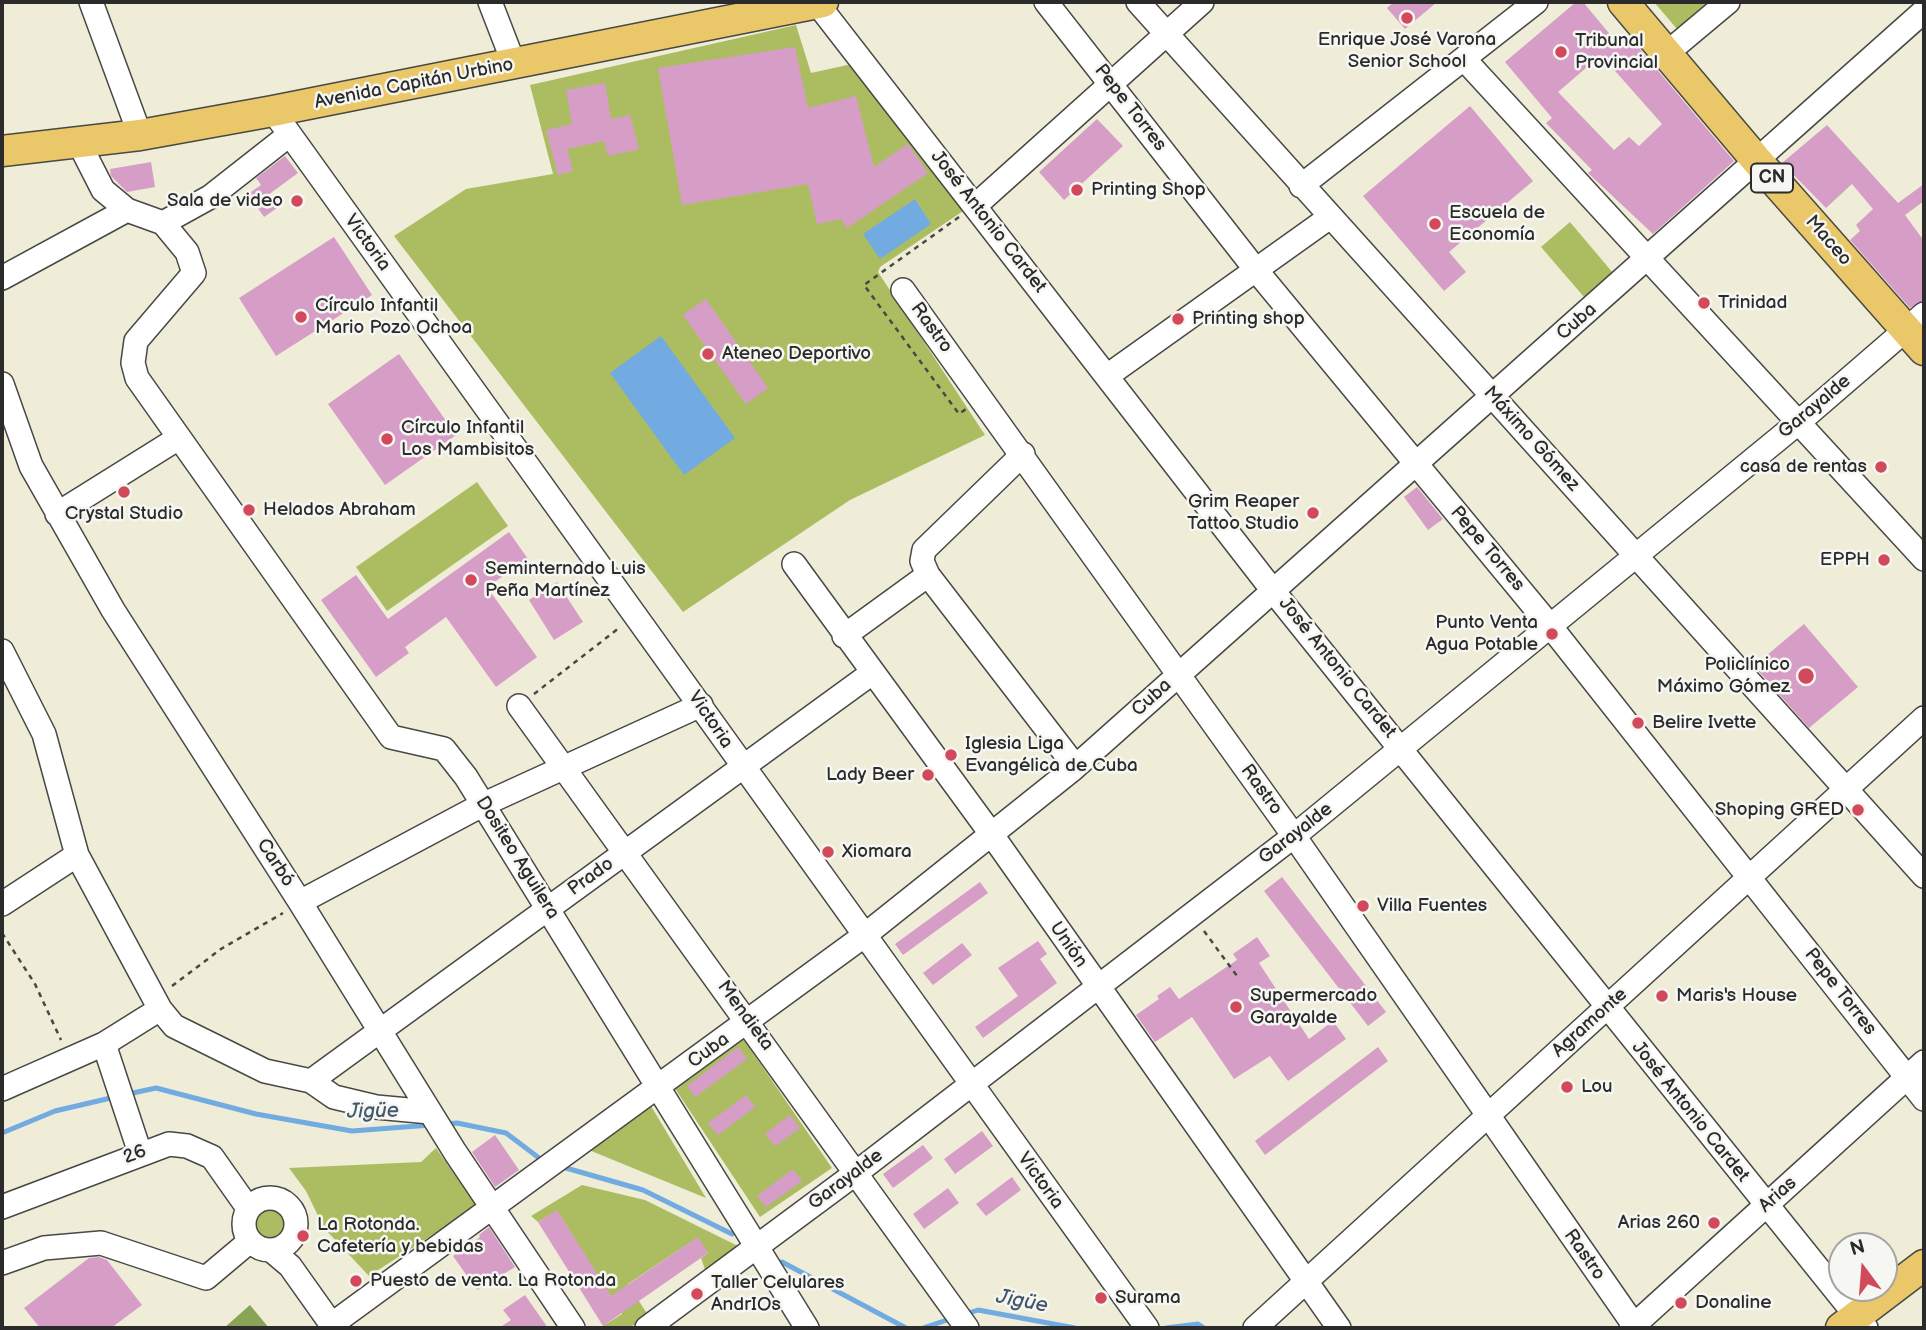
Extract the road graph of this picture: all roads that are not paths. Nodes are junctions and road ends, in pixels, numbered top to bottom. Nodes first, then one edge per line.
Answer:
1 (91, 2) edge
2 (490, 2) edge
3 (819, 2) edge
4 (1046, 2) edge
5 (1138, 2) edge
6 (1202, 2) edge
7 (1536, 2) edge
8 (1623, 2) edge
9 (1728, 2) edge
10 (1924, 10) edge
11 (1168, 33) junction
12 (1667, 53) junction
13 (1464, 59) junction
14 (514, 64) junction
15 (1111, 83) junction
16 (281, 123) junction
17 (140, 135) junction
18 (79, 143) junction
19 (2, 151) edge
20 (1758, 162) junction
21 (1301, 186) junction
22 (976, 205) junction
23 (127, 210) junction
24 (1330, 217) junction
25 (163, 223) junction
26 (1648, 258) junction
27 (1256, 270) junction
28 (2, 278) edge
29 (903, 290) dead end
30 (1918, 331) edge
31 (1107, 376) junction
32 (2, 384) edge
33 (1492, 396) junction
34 (1799, 422) junction
35 (177, 439) junction
36 (1023, 454) junction
37 (1417, 465) junction
38 (57, 514) junction
39 (1634, 556) junction
40 (1924, 559) edge
41 (794, 564) dead end
42 (928, 575) junction
43 (1274, 592) junction
44 (1551, 626) junction
45 (844, 636) junction
46 (2, 651) edge
47 (872, 673) junction
48 (1178, 675) junction
49 (701, 705) junction
50 (519, 706) road end
51 (1924, 718) edge
52 (1403, 748) junction
53 (1075, 766) junction
54 (563, 768) junction
55 (743, 769) junction
56 (1846, 787) junction
57 (482, 805) junction
58 (992, 835) junction
59 (1294, 836) junction
60 (626, 852) junction
61 (77, 855) junction
62 (1749, 875) junction
63 (1924, 876) edge
64 (300, 902) junction
65 (2, 904) edge
66 (548, 909) junction
67 (865, 935) junction
68 (1097, 986) junction
69 (1607, 1008) junction
70 (160, 1009) junction
71 (749, 1022) junction
72 (379, 1031) junction
73 (96, 1047) junction
74 (1924, 1062) edge
75 (1907, 1077) junction
76 (311, 1081) junction
77 (970, 1085) junction
78 (659, 1086) junction
79 (2, 1088) edge
80 (1924, 1099) edge
81 (430, 1112) junction
82 (1486, 1116) junction
83 (140, 1153) junction
84 (856, 1173) junction
85 (2, 1207) edge
86 (1766, 1207) junction
87 (248, 1208) junction
88 (494, 1208) junction
89 (292, 1239) junction
90 (260, 1246) junction
91 (755, 1247) junction
92 (2, 1263) edge
93 (1924, 1265) edge
94 (290, 1266) junction
95 (1305, 1282) junction
96 (1855, 1325) edge
97 (332, 1326) edge
98 (1146, 1326) edge
99 (1634, 1327) edge
100 (573, 1328) edge
101 (647, 1328) edge
102 (807, 1328) edge
103 (967, 1328) edge
104 (1255, 1328) edge
105 (1339, 1328) edge

1 - 17 street
2 - 14 street
3 - 14 main road, Avenida Capitán Urbino
3 - 22 street, José Antonio Cardet
4 - 15 street, Pepe Torres
5 - 11 street, Máximo Gómez
6 - 11 street
7 - 13 street
8 - 12 main road, Maceo / CN
9 - 12 street
10 - 20 street, Cuba
11 - 15 street
11 - 21 street, Máximo Gómez
12 - 20 main road, Maceo / CN
13 - 21 street
13 - 26 street
14 - 16 main road, Avenida Capitán Urbino
15 - 22 street
15 - 27 street, Pepe Torres
16 - 17 main road, Avenida Capitán Urbino
16 - 25 street
16 - 49 street, Victoria
17 - 18 main road, Avenida Capitán Urbino
18 - 19 main road, Avenida Capitán Urbino
18 - 23 street
20 - 26 street, Cuba
20 - 30 main road, Maceo / CN
21 - 24 street, Máximo Gómez
22 - 31 street, José Antonio Cardet
23 - 25 street
23 - 28 street
24 - 27 street
24 - 33 street, Máximo Gómez
25 - 35 street, Dositeo Aguilera
26 - 33 street, Cuba
26 - 34 street
27 - 31 street
27 - 37 street, Pepe Torres
29 - 36 street, Rastro
30 - 34 street, Garayalde
31 - 43 street, José Antonio Cardet
32 - 38 street, Carbó
33 - 37 street, Cuba
33 - 39 street, Máximo Gómez
34 - 39 street, Garayalde
34 - 40 street
35 - 38 street
35 - 57 street, Dositeo Aguilera
36 - 42 street
36 - 48 street, Rastro
37 - 43 street, Cuba
37 - 44 street, Pepe Torres
38 - 64 street, Carbó
39 - 44 street, Garayalde
39 - 56 street, Máximo Gómez
41 - 45 street, Unión
42 - 45 street
42 - 53 street
43 - 48 street, Cuba
43 - 52 street, José Antonio Cardet
44 - 52 street, Garayalde
44 - 62 street, Pepe Torres
45 - 47 street, Unión
46 - 61 street
47 - 55 street, Prado
47 - 58 street, Unión
48 - 53 street, Cuba
48 - 59 street, Rastro
49 - 54 street
49 - 55 street, Victoria
50 - 54 street, Mendieta
51 - 56 street, Agramonte
52 - 59 street, Garayalde
52 - 69 street, José Antonio Cardet
53 - 58 street, Cuba
54 - 57 street
54 - 60 street, Mendieta
55 - 60 street, Prado
55 - 67 street, Victoria
56 - 62 street, Agramonte
56 - 63 street, Máximo Gómez
57 - 64 street
57 - 66 street, Dositeo Aguilera
58 - 67 street, Cuba
58 - 68 street, Unión
59 - 68 street, Garayalde
59 - 82 street, Rastro
60 - 66 street, Prado
60 - 71 street, Mendieta
61 - 65 street
61 - 70 street
62 - 69 street, Agramonte
62 - 75 street, Pepe Torres
64 - 72 street, Carbó
66 - 72 street, Prado
66 - 78 street, Dositeo Aguilera
67 - 71 street, Cuba
67 - 77 street, Victoria
68 - 77 street, Garayalde
68 - 95 street, Unión
69 - 82 street, Agramonte
69 - 86 street, José Antonio Cardet
70 - 73 street
70 - 76 street
71 - 78 street, Cuba
71 - 84 street, Mendieta
72 - 76 street, Prado
72 - 81 street, Carbó
73 - 79 street
73 - 83 street
74 - 75 street, Arias
75 - 80 street, Pepe Torres
75 - 86 street, Arias
76 - 81 street
77 - 84 street, Garayalde
77 - 98 street, Victoria
78 - 88 street, Cuba
78 - 91 street, Dositeo Aguilera
81 - 88 street, Carbó
82 - 95 street, Agramonte
82 - 99 street, Rastro
83 - 85 street, 26
83 - 87 street, 26
84 - 91 street, Garayalde
84 - 103 street, Mendieta
86 - 96 street, José Antonio Cardet
86 - 99 street, Arias
87 - 89 street
87 - 90 street
88 - 97 street, Cuba
88 - 100 street, Carbó
89 - 90 street
89 - 94 street
90 - 92 street
90 - 94 street
91 - 101 street, Garayalde
91 - 102 street, Dositeo Aguilera
93 - 96 main road
94 - 97 street
95 - 104 street, Agramonte
95 - 105 street, Unión

